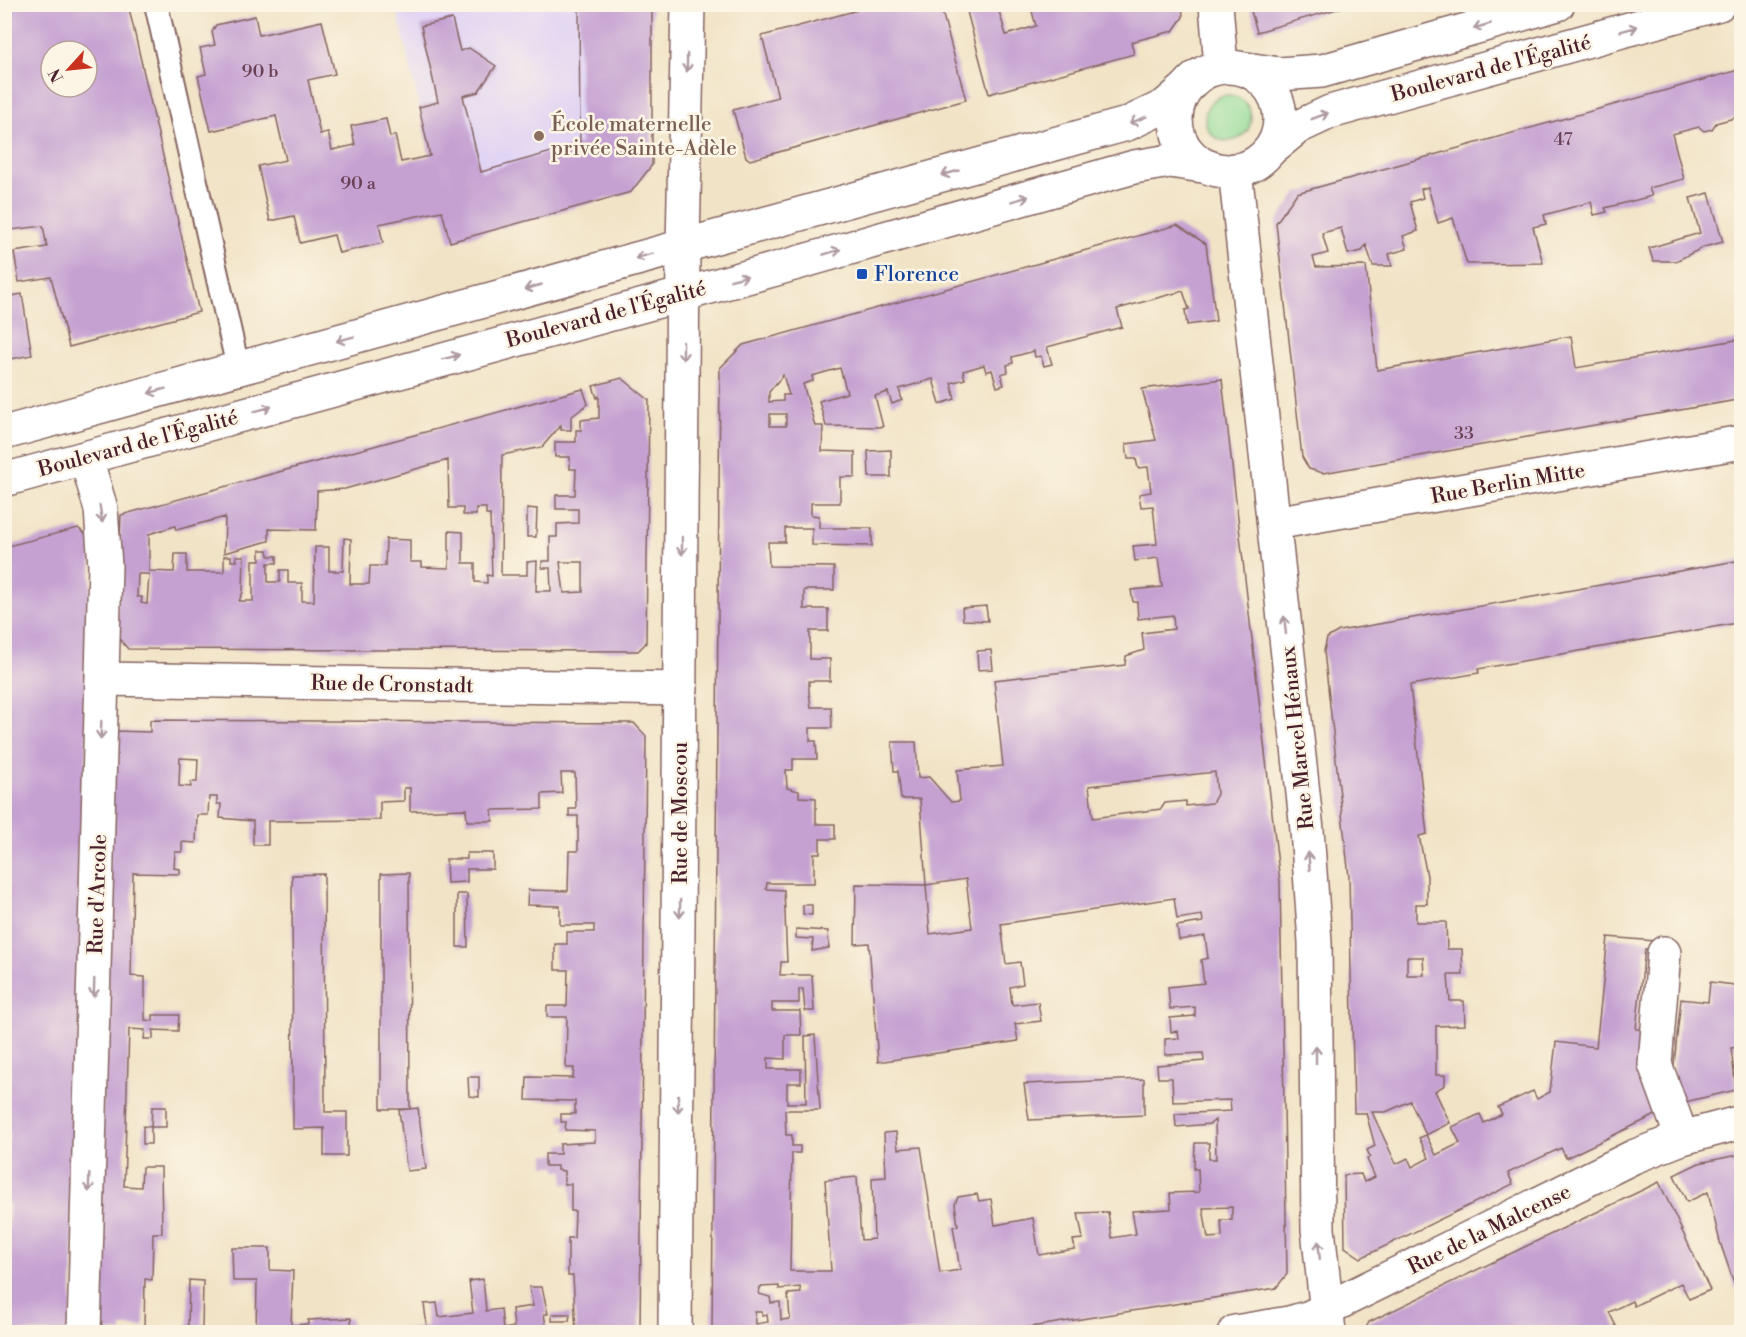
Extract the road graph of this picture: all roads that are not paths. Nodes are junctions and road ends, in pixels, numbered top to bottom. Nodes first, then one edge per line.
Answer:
1 (156, 4) edge
2 (688, 4) edge
3 (1216, 4) edge
4 (1558, 4) edge
5 (1719, 4) edge
6 (1233, 68) junction
7 (1186, 88) junction
8 (1272, 148) junction
9 (1222, 169) junction
10 (683, 246) junction
11 (683, 293) junction
12 (238, 368) junction
13 (4, 433) edge
14 (1742, 442) edge
15 (86, 458) junction
16 (4, 480) edge
17 (1274, 523) junction
18 (103, 679) junction
19 (681, 689) junction
20 (1664, 953) dead end
21 (1742, 1122) edge
22 (1682, 1138) junction
23 (1328, 1320) edge
24 (84, 1332) edge
25 (675, 1332) edge
26 (1235, 1332) edge

1 - 12 lane
2 -> 10 street, Rue de Moscou
3 - 6 street
4 -> 6 street, Boulevard de l'Égalité
8 -> 5 street, Boulevard de l'Égalité
6 - 7 street
6 - 8 street
7 - 9 street
7 -> 10 street
8 - 9 street
11 -> 9 street, Boulevard de l'Égalité
9 - 17 street, Rue Marcel Hénaux
10 - 11 street, Rue de Moscou
10 -> 12 street
15 -> 11 street, Boulevard de l'Égalité
11 -> 19 street, Rue de Moscou
12 -> 13 street
14 - 17 street, Rue Berlin Mitte
15 - 16 street, Boulevard de l'Égalité
15 -> 18 street, Rue d'Arcole
23 -> 17 street, Rue Marcel Hénaux
18 - 19 street, Rue de Cronstadt
18 -> 24 street, Rue d'Arcole
19 -> 25 street, Rue de Moscou
20 - 22 street
21 - 22 street, Rue de la Malcense
22 - 23 street, Rue de la Malcense
23 - 26 street, Rue de la Malcense

